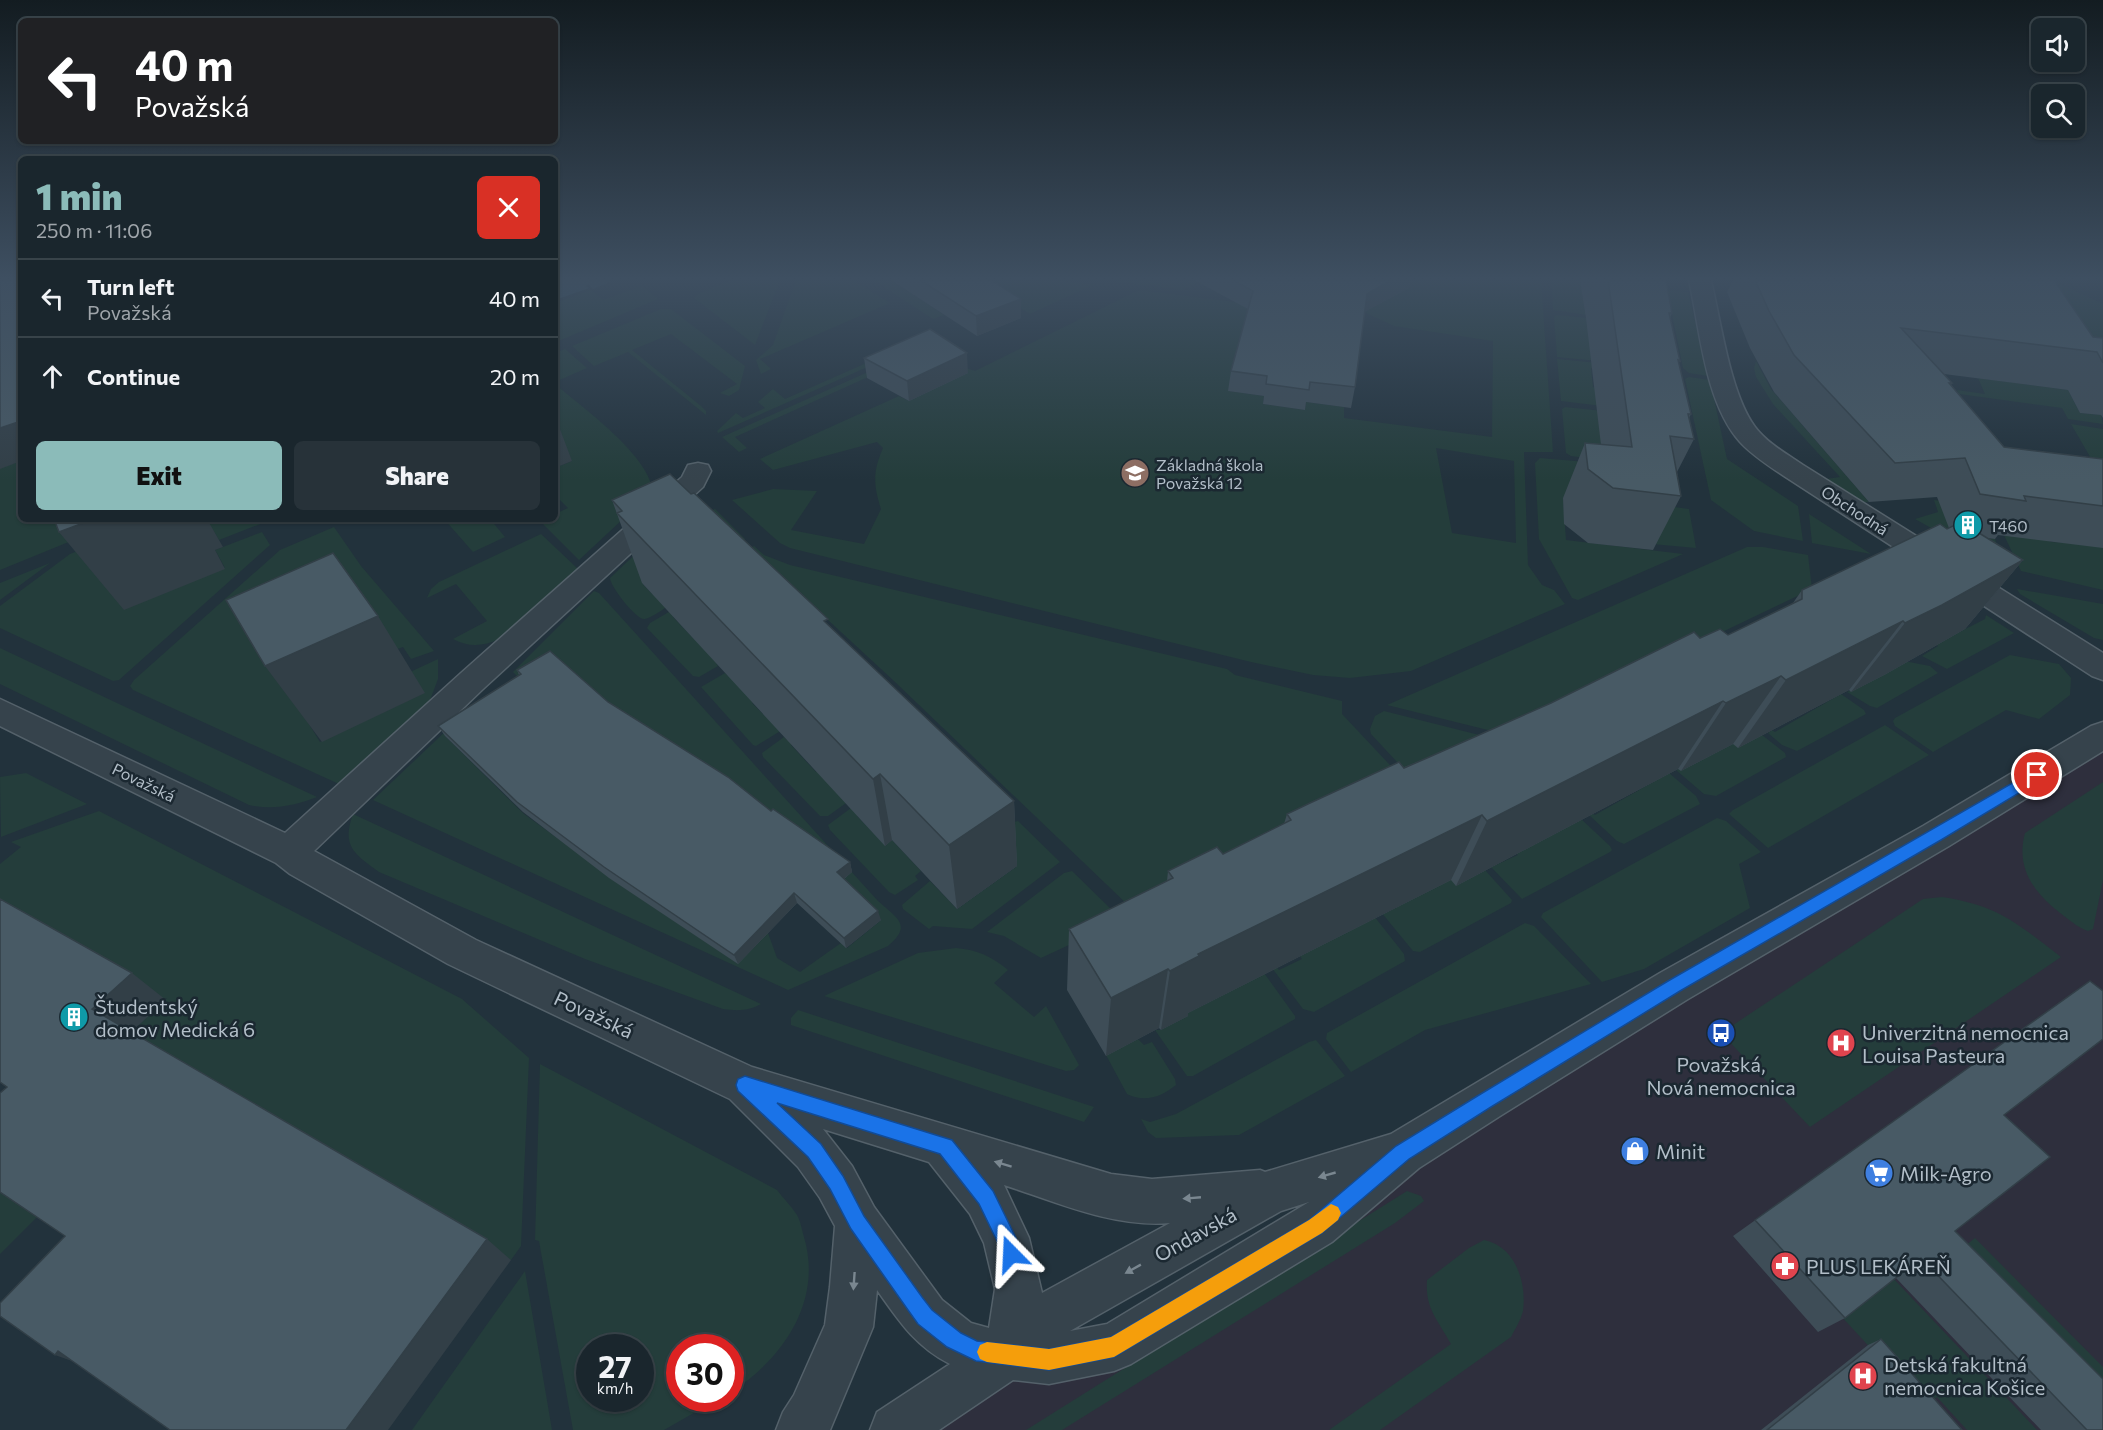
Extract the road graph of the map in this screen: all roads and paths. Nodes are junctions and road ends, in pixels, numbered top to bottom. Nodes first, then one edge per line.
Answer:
1 (1716, 347) edge
2 (698, 471) dead end
3 (2103, 668) edge
4 (0, 711) edge
5 (2103, 735) edge
6 (289, 852) junction
7 (745, 1085) junction
8 (945, 1147) junction
9 (1403, 1152) junction
10 (1272, 1191) junction
11 (858, 1223) junction
12 (1008, 1354) junction
13 (801, 1430) edge
14 (895, 1430) edge

1 - 3 street, Obchodná
2 - 6 street
4 - 6 street, Považská
5 - 9 street, Ondavská
6 - 7 street, Považská
7 - 8 street
7 - 11 street, Považská
10 -> 8 street
8 - 12 street
9 -> 10 street, Ondavská
9 - 12 street, Ondavská
10 -> 12 street, Ondavská
11 - 12 street, Považská
11 -> 13 street
12 - 14 street, Ondavská

